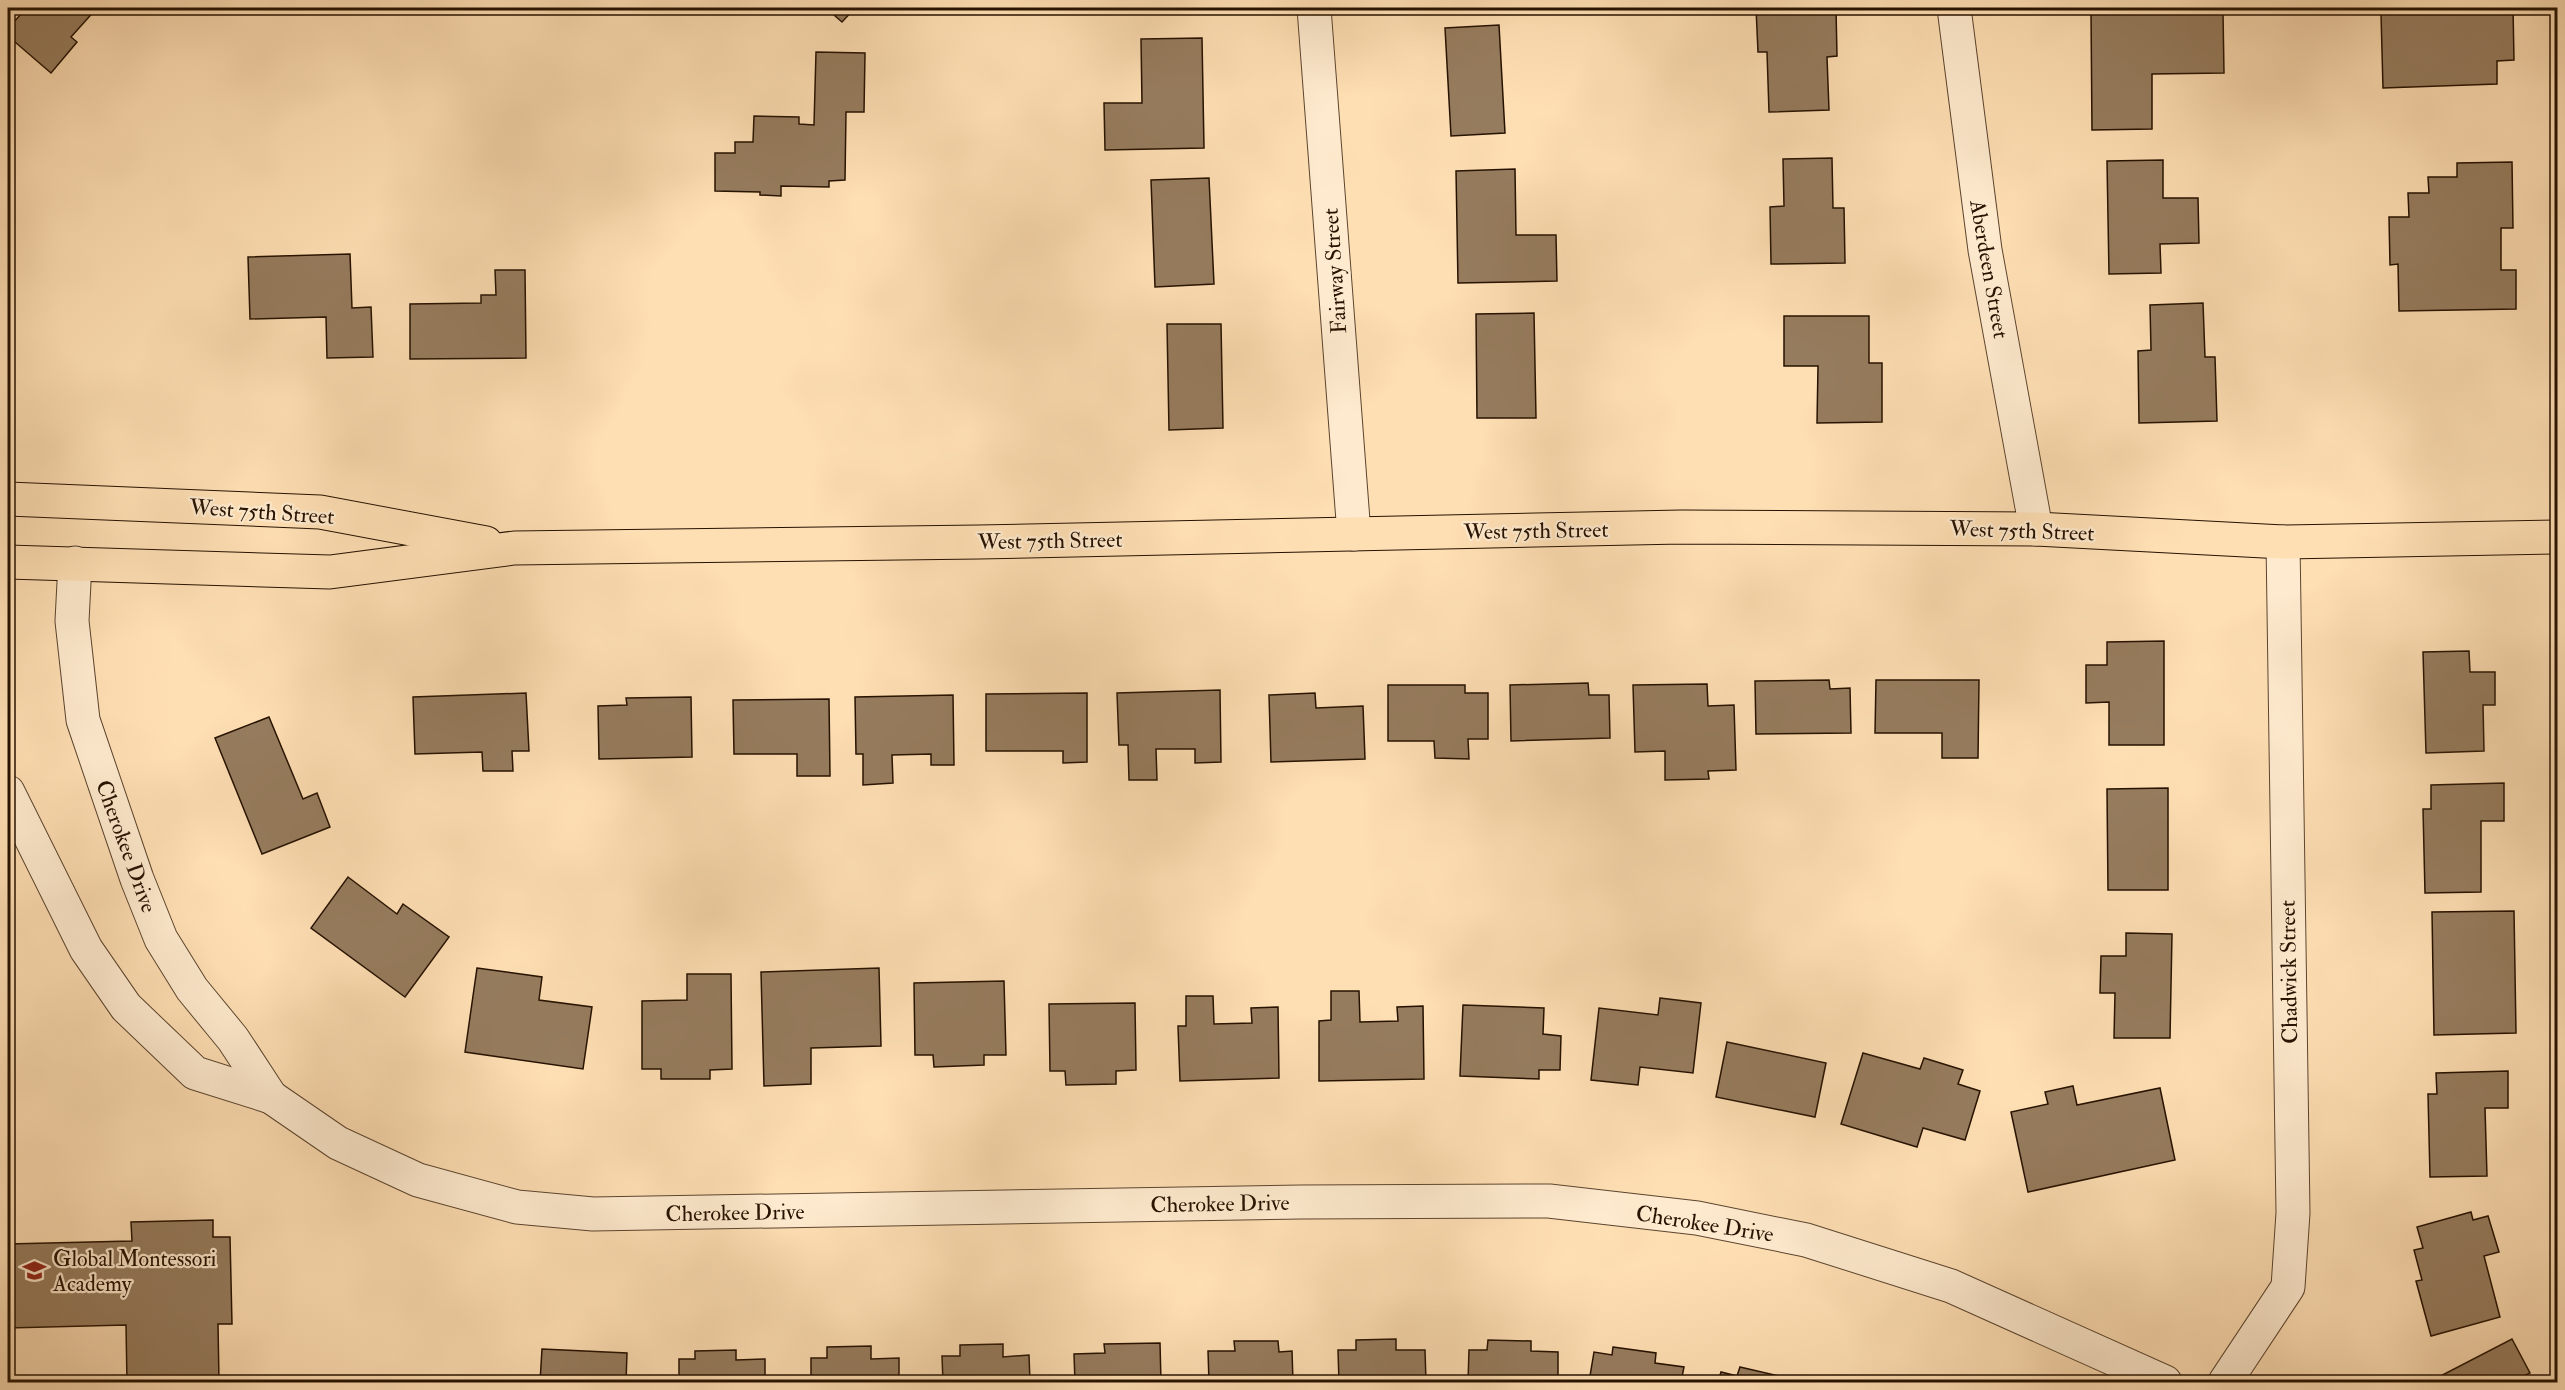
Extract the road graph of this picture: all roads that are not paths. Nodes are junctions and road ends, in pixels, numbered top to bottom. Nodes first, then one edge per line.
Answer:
1 (1314, 8) edge
2 (1954, 8) edge
3 (8, 499) edge
4 (2036, 529) junction
5 (1354, 534) junction
6 (2558, 537) edge
7 (2283, 542) junction
8 (514, 548) junction
9 (8, 562) edge
10 (75, 563) junction
11 (8, 792) edge
12 (272, 1097) junction
13 (2165, 1383) edge
14 (2225, 1383) edge

1 - 5 street, Fairway Street
2 - 4 street, Aberdeen Street
3 - 8 main road, West 75th Street
4 - 5 main road, West 75th Street
4 - 7 main road, West 75th Street
5 - 8 main road, West 75th Street
6 - 7 main road, West 75th Street
7 - 14 street, Chadwick Street
8 - 10 main road, West 75th Street
9 - 10 main road, West 75th Street
10 - 12 street, Cherokee Drive
11 - 12 street, Cherokee Drive
12 - 13 street, Cherokee Drive

